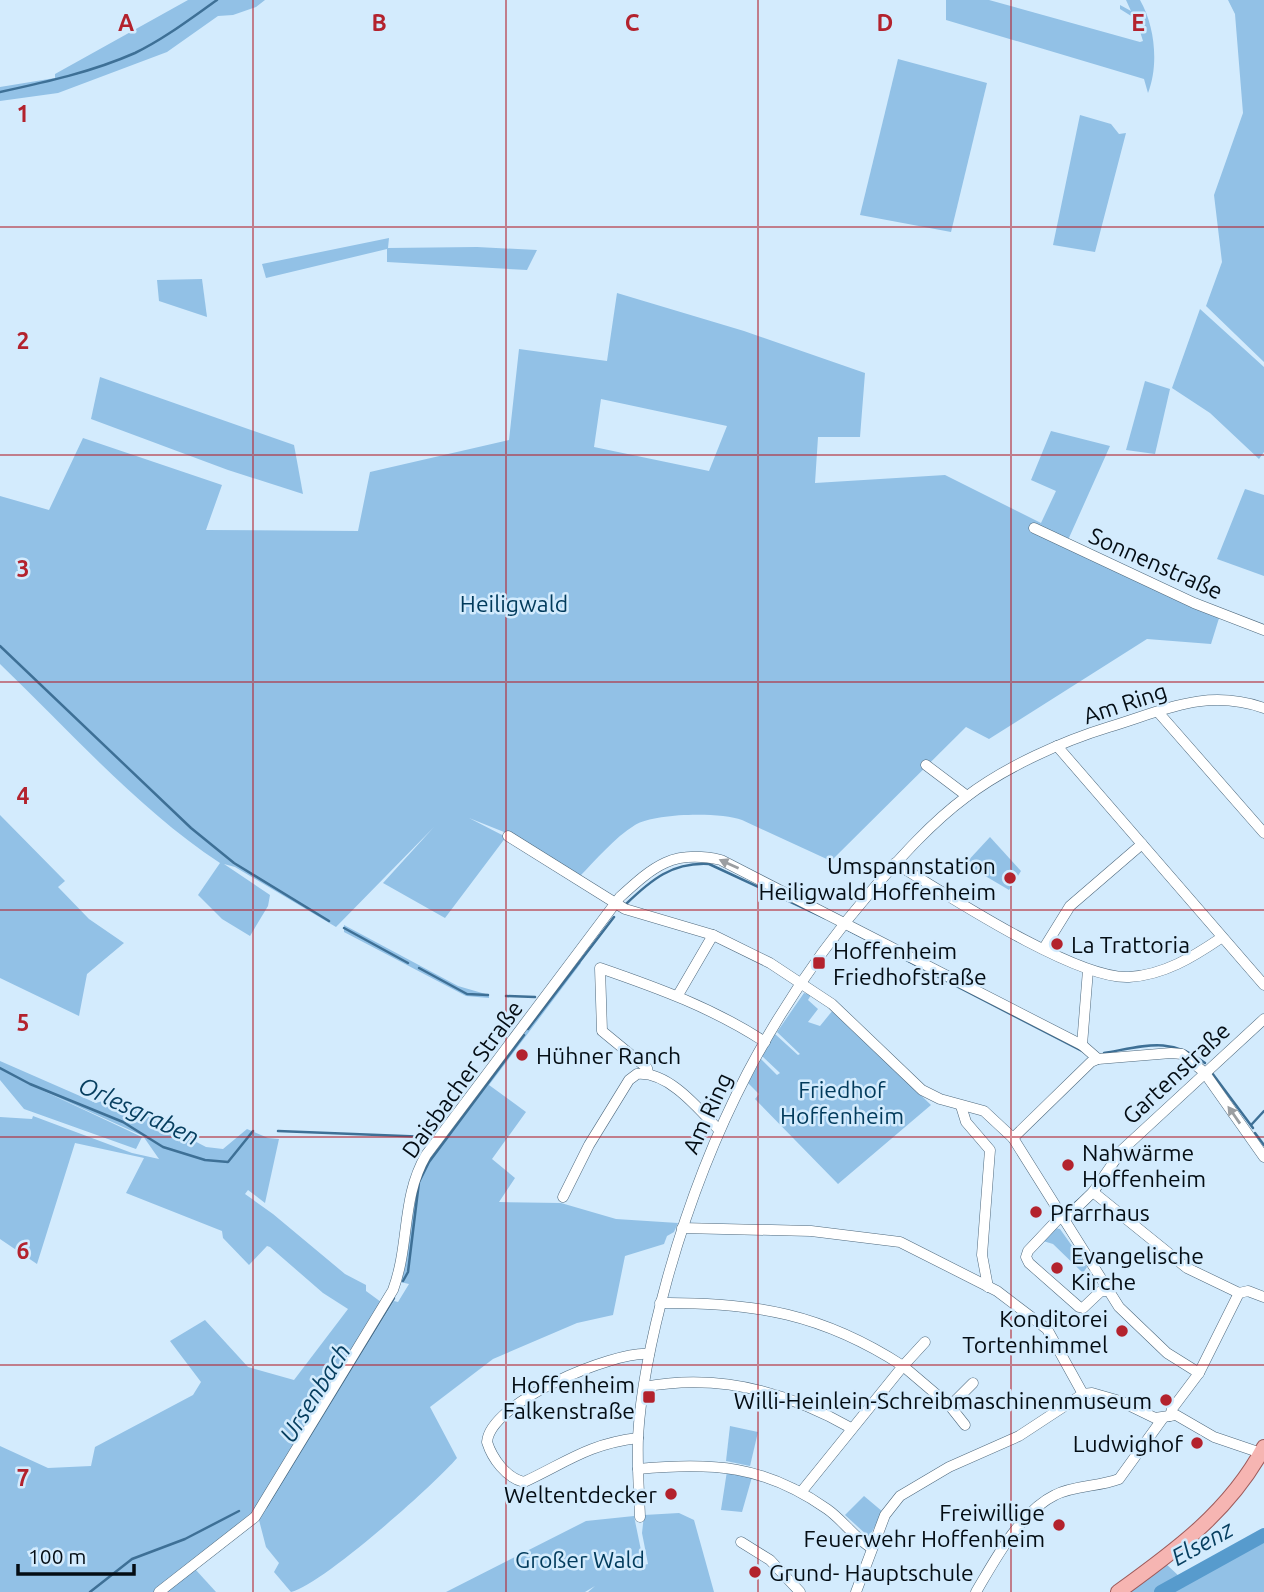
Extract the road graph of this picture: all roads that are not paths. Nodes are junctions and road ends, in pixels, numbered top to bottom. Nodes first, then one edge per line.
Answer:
1 (1034, 528) dead end
2 (1264, 630) edge
3 (1264, 708) edge
4 (1158, 712) junction
5 (1057, 746) junction
6 (926, 765) dead end
7 (967, 796) junction
8 (1262, 828) edge
9 (508, 836) dead end
10 (1142, 844) junction
11 (895, 863) junction
12 (615, 904) junction
13 (845, 922) junction
14 (713, 935) junction
15 (1222, 938) junction
16 (1044, 948) junction
17 (1088, 970) junction
18 (800, 984) junction
19 (1264, 985) edge
20 (678, 995) junction
21 (1264, 1020) edge
22 (765, 1042) junction
23 (1082, 1045) junction
24 (1098, 1059) junction
25 (1204, 1072) junction
26 (648, 1073) junction
27 (961, 1106) junction
28 (718, 1129) junction
29 (1013, 1138) junction
30 (1264, 1157) edge
31 (1093, 1192) junction
32 (563, 1197) dead end
33 (1062, 1218) junction
34 (682, 1228) junction
35 (988, 1287) junction
36 (1107, 1291) junction
37 (1239, 1293) junction
38 (1264, 1297) edge
39 (660, 1303) junction
40 (925, 1342) dead end
41 (649, 1353) junction
42 (903, 1366) junction
43 (1199, 1373) junction
44 (973, 1383) dead end
45 (645, 1387) junction
46 (1083, 1394) junction
47 (950, 1406) junction
48 (1167, 1417) junction
49 (965, 1425) dead end
50 (852, 1428) junction
51 (638, 1438) junction
52 (1263, 1450) edge
53 (638, 1469) junction
54 (802, 1491) junction
55 (640, 1517) dead end
56 (741, 1542) dead end
57 (872, 1548) junction
58 (159, 1592) edge
59 (800, 1592) edge
60 (856, 1592) edge
61 (976, 1592) edge
62 (1118, 1592) edge

1 - 2 street, Sonnenstraße
3 - 4 street, Am Ring
4 - 5 street, Am Ring
4 - 8 street
5 - 7 street, Am Ring
5 - 10 street
6 - 7 street
7 - 11 street, Am Ring
9 - 12 street
10 - 15 street
10 - 16 street
11 - 13 street, Am Ring
11 - 16 street
13 -> 12 street, Daisbacher Straße
12 - 14 street
12 - 58 street, Daisbacher Straße
13 - 18 street, Am Ring
13 - 23 street, Daisbacher Straße
14 - 18 street
14 - 20 street
15 - 17 street
15 - 19 street
16 - 17 street
17 - 23 street
18 - 22 street, Am Ring
18 - 27 street
20 - 22 street
20 - 26 street
21 - 25 street, Gartenstraße
22 - 28 street, Am Ring
23 - 24 street, Daisbacher Straße
24 - 25 street
24 - 29 street
30 -> 25 street
25 - 31 street, Gartenstraße
26 - 28 street
26 - 32 street
27 - 29 street
27 - 35 street
28 - 34 street, Am Ring
29 - 33 street
31 - 33 street, Gartenstraße
31 - 37 street
33 - 36 street
33 - 36 street, Gartenstraße
34 - 35 street
34 - 39 street, Am Ring
35 - 46 street
36 - 43 street
37 - 38 street
37 - 43 street
39 - 41 street, Am Ring
39 - 42 street
40 - 42 street
41 - 45 street, Am Ring
41 - 51 street
42 - 47 street
42 - 50 street
43 - 48 street
44 - 47 street
45 - 50 street
45 - 51 street, Am Ring
46 - 48 street
46 - 57 street
47 - 49 street
48 - 52 street
48 - 61 street
50 - 54 street
51 - 53 street, Am Ring
52 - 62 main road
53 - 54 street
53 - 55 street, Am Ring
54 - 57 street
56 - 59 street
57 - 60 street

